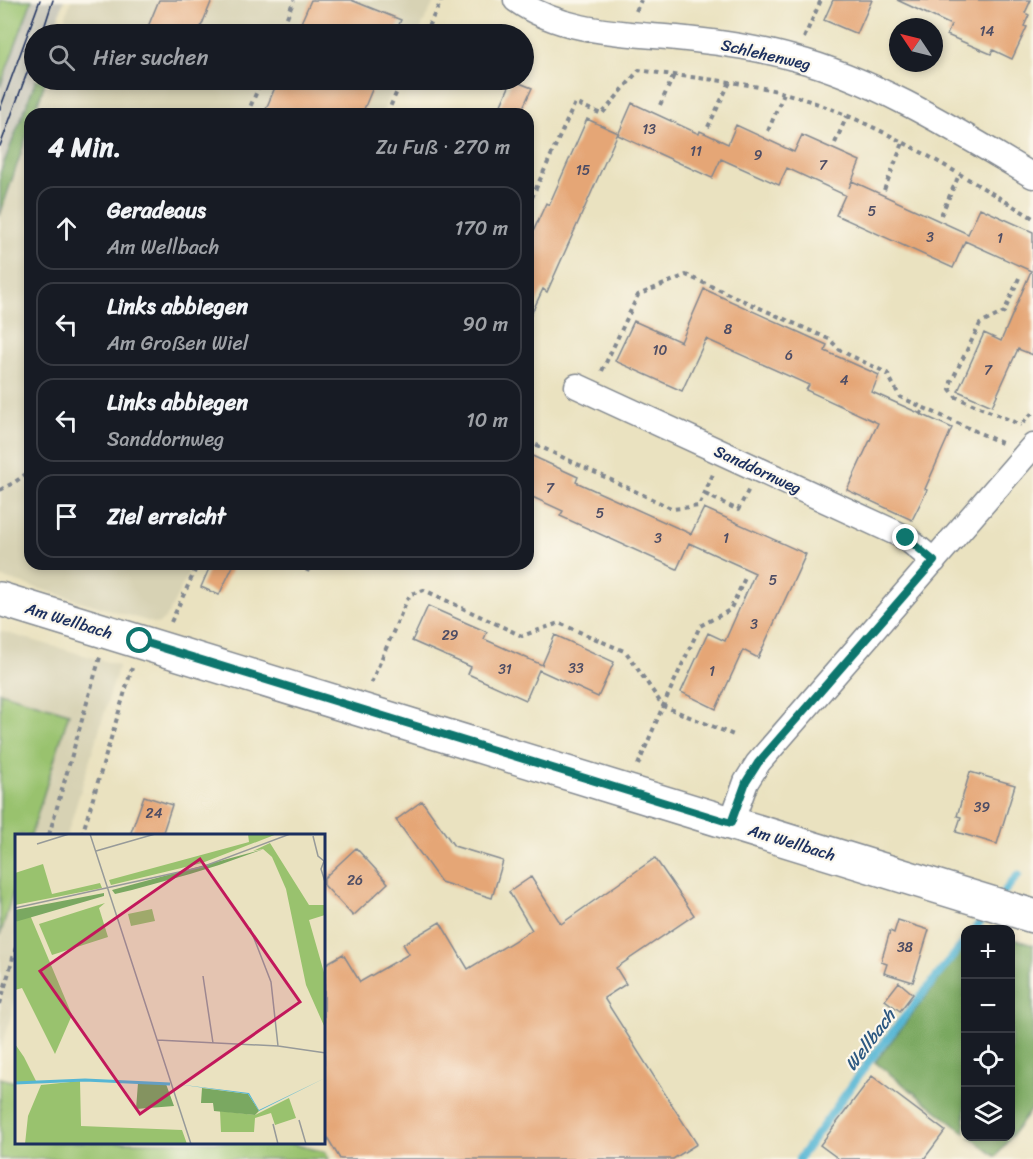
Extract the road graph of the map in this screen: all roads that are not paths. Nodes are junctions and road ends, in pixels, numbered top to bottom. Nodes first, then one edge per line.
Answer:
1 (516, 0) edge
2 (1033, 176) edge
3 (585, 389) road end
4 (1033, 446) edge
5 (934, 561) junction
6 (0, 599) edge
7 (731, 823) junction
8 (1026, 914) edge

1 - 2 street, Schlehenweg
3 - 5 street, Sanddornweg
4 - 5 street
5 - 7 street
6 - 7 main road, Am Wellbach
7 - 8 main road, Am Wellbach

